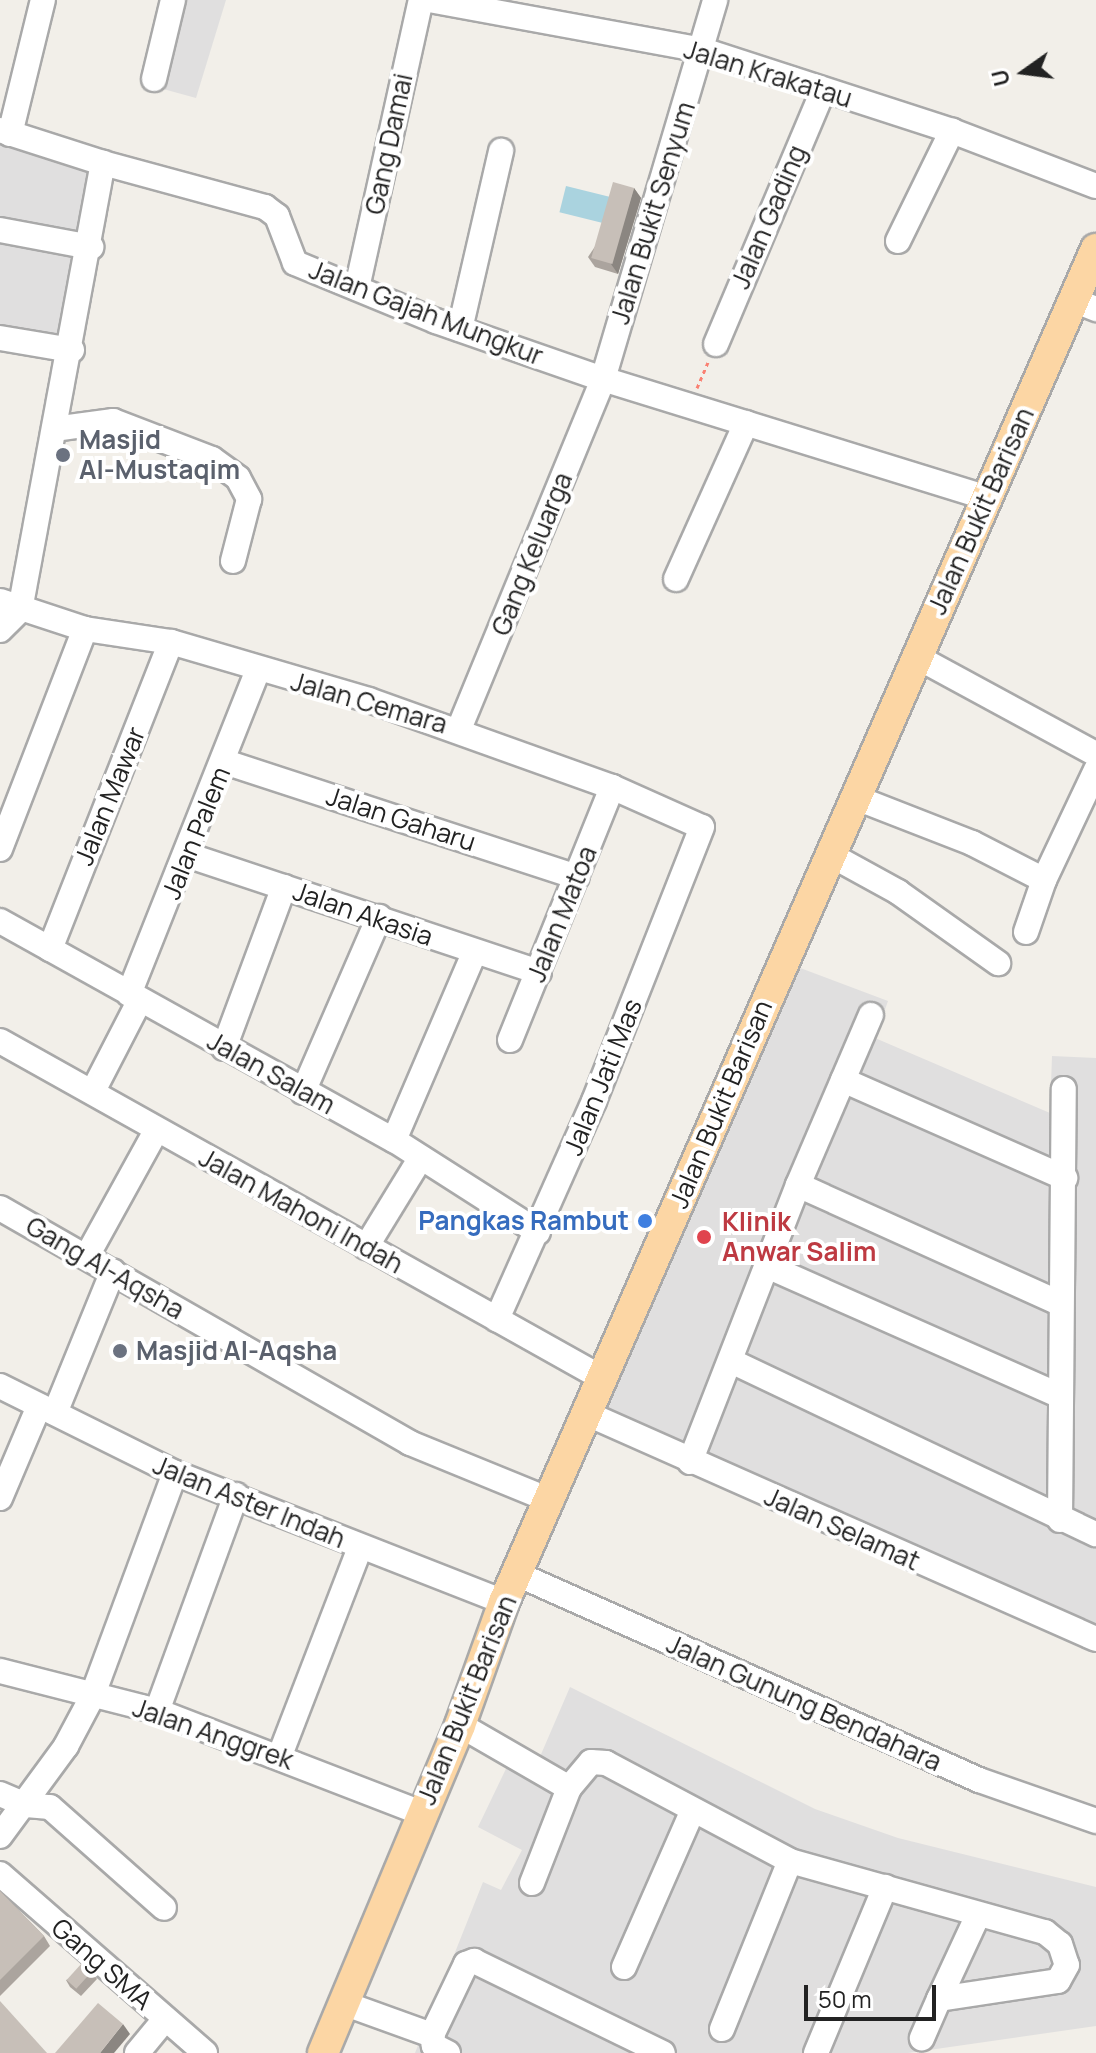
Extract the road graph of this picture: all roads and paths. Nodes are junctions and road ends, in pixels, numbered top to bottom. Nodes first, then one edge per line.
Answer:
1 (43, 0) edge
2 (173, 0) edge
3 (421, 0) edge
4 (430, 0) edge
5 (715, 0) edge
6 (543, 8) edge
7 (703, 50) junction
8 (154, 79) dead end
9 (823, 91) junction
10 (952, 131) junction
11 (5, 132) edge
12 (501, 151) dead end
13 (103, 163) junction
14 (1096, 186) edge
15 (0, 230) edge
16 (898, 241) dead end
17 (91, 247) junction
18 (1096, 249) edge
19 (357, 288) junction
20 (1086, 305) edge
21 (460, 329) junction
22 (0, 338) edge
23 (716, 344) joint
24 (72, 350) junction
25 (603, 379) junction
26 (691, 403) junction
27 (746, 423) junction
28 (54, 429) junction
29 (985, 497) junction
30 (233, 561) dead end
31 (676, 579) dead end
32 (10, 605) edge
33 (85, 629) junction
34 (0, 630) edge
35 (171, 642) junction
36 (917, 657) junction
37 (258, 670) junction
38 (459, 729) junction
39 (1096, 754) edge
40 (225, 762) junction
41 (1096, 770) edge
42 (612, 787) junction
43 (854, 797) junction
44 (702, 833) joint
45 (0, 849) edge
46 (829, 854) junction
47 (187, 855) junction
48 (577, 877) junction
49 (1044, 880) junction
50 (284, 887) junction
51 (379, 917) junction
52 (0, 921) edge
53 (1026, 932) dead end
54 (50, 949) junction
55 (474, 953) junction
56 (998, 963) dead end
57 (539, 972) junction
58 (134, 997) junction
59 (871, 1015) dead end
60 (510, 1040) dead end
61 (0, 1041) edge
62 (224, 1048) junction
63 (843, 1080) junction
64 (1064, 1089) dead end
65 (93, 1091) junction
66 (303, 1092) junction
67 (156, 1131) junction
68 (394, 1140) junction
69 (420, 1159) junction
70 (1065, 1178) junction
71 (798, 1185) junction
72 (0, 1208) edge
73 (538, 1232) junction
74 (366, 1247) junction
75 (87, 1256) junction
76 (767, 1266) junction
77 (113, 1271) junction
78 (1059, 1303) junction
79 (497, 1319) junction
80 (731, 1361) junction
81 (604, 1379) junction
82 (0, 1386) edge
83 (1060, 1396) junction
84 (47, 1410) junction
85 (590, 1415) junction
86 (690, 1462) junction
87 (175, 1473) junction
88 (236, 1495) junction
89 (0, 1496) edge
90 (552, 1501) junction
91 (1060, 1520) junction
92 (1096, 1534) edge
93 (360, 1548) junction
94 (517, 1574) junction
95 (504, 1602) junction
96 (1096, 1639) edge
97 (0, 1671) edge
98 (92, 1697) junction
99 (157, 1711) junction
100 (460, 1725) junction
101 (280, 1755) junction
102 (569, 1788) junction
103 (0, 1794) edge
104 (26, 1805) junction
105 (692, 1812) junction
106 (422, 1813) junction
107 (1096, 1821) edge
108 (0, 1836) edge
109 (790, 1861) junction
110 (0, 1874) edge
111 (532, 1883) dead end
112 (885, 1887) junction
113 (164, 1908) dead end
114 (977, 1917) junction
115 (624, 1967) dead end
116 (939, 1999) junction
117 (343, 2003) junction
118 (165, 2019) junction
119 (722, 2029) dead end
120 (922, 2038) dead end
121 (440, 2044) edge
122 (137, 2053) edge
123 (205, 2053) edge
124 (323, 2053) edge
125 (663, 2053) edge
126 (816, 2053) edge

1 - 11 street
2 - 8 street
3 - 19 street, Gang Damai
4 - 6 street, Jalan Krakatau
5 - 7 street, Jalan Bukit Senyum
6 - 7 street, Jalan Krakatau
7 - 9 street, Jalan Krakatau
7 - 25 street, Jalan Bukit Senyum
9 - 10 street, Jalan Krakatau
9 - 23 street, Jalan Gading
10 - 14 street, Jalan Krakatau
10 - 16 street
11 - 13 street
12 - 21 street
13 - 17 street
13 - 19 street, Jalan Gajah Mungkur
15 - 17 street
17 - 24 street
18 - 20 main road, Jalan Bukit Barisan
19 - 21 street, Jalan Gajah Mungkur
20 - 29 main road, Jalan Bukit Barisan
21 - 25 street, Jalan Gajah Mungkur
22 - 24 street
23 - 26 path
24 - 28 street
25 - 26 street, Jalan Gajah Mungkur
25 - 38 street, Gang Keluarga
26 - 27 street, Jalan Gajah Mungkur
27 - 29 street, Jalan Gajah Mungkur
27 - 31 street
28 - 30 street
28 - 32 street
29 - 36 main road, Jalan Bukit Barisan
32 - 33 street, Jalan Cemara
32 - 34 street
33 - 35 street, Jalan Cemara
33 - 45 street
35 - 37 street, Jalan Cemara
35 - 54 street, Jalan Mawar
36 - 39 street
36 - 43 main road, Jalan Bukit Barisan
37 - 38 street, Jalan Cemara
37 - 40 street, Jalan Palem
38 - 42 street, Jalan Cemara
40 - 47 street, Jalan Palem
40 - 48 street, Jalan Gaharu
41 - 49 street
42 - 44 street, Jalan Cemara
42 - 48 street, Jalan Matoa
43 - 46 main road, Jalan Bukit Barisan
43 - 49 street
44 - 73 street, Jalan Jati Mas
46 - 56 street
46 - 81 main road, Jalan Bukit Barisan
47 - 50 street, Jalan Akasia
47 - 58 street, Jalan Palem
48 - 57 street, Jalan Matoa
49 - 53 street
50 - 51 street, Jalan Akasia
50 - 62 street
51 - 55 street, Jalan Akasia
51 - 66 street
52 - 54 street, Jalan Salam
54 - 58 street, Jalan Salam
55 - 57 street, Jalan Akasia
55 - 68 street
57 - 60 street, Jalan Matoa
58 - 62 street, Jalan Salam
58 - 65 street, Jalan Palem
59 - 63 street
61 - 65 street, Jalan Mahoni Indah
62 - 66 street, Jalan Salam
63 - 70 street
63 - 71 street
64 - 70 street
65 - 67 street, Jalan Mahoni Indah
66 - 68 street, Jalan Salam
67 - 74 street, Jalan Mahoni Indah
67 - 75 street
68 - 69 street, Jalan Salam
69 - 73 street, Jalan Salam
69 - 74 street
70 - 78 street
71 - 76 street
71 - 78 street
72 - 75 street, Gang Al-Aqsha
73 - 79 street, Jalan Jati Mas
74 - 79 street, Jalan Mahoni Indah
75 - 77 street, Gang Al-Aqsha
76 - 80 street
76 - 83 street
77 - 84 street
77 - 90 street, Gang Al-Aqsha
78 - 83 street
79 - 81 street, Jalan Mahoni Indah
80 - 86 street
80 - 91 street
81 - 85 main road, Jalan Bukit Barisan
82 - 84 street, Jalan Aster Indah
83 - 91 street
84 - 87 street, Jalan Aster Indah
84 - 89 street
85 - 86 street, Jalan Selamat
85 - 90 main road, Jalan Bukit Barisan
86 - 96 street, Jalan Selamat
87 - 88 street, Jalan Aster Indah
87 - 98 street
88 - 93 street, Jalan Aster Indah
88 - 99 street
90 - 94 main road, Jalan Bukit Barisan
91 - 92 street
93 - 95 street, Jalan Aster Indah
93 - 101 street
94 - 95 main road, Jalan Bukit Barisan
94 - 107 street, Jalan Gunung Bendahara
95 - 100 main road, Jalan Bukit Barisan
97 - 98 street, Jalan Anggrek
98 - 99 street, Jalan Anggrek
98 - 104 street
99 - 101 street, Jalan Anggrek
100 - 102 street
100 - 106 main road, Jalan Bukit Barisan
101 - 106 street, Jalan Anggrek
102 - 105 street
102 - 111 street
103 - 104 street
104 - 108 street
104 - 113 street
105 - 109 street
105 - 115 street
106 - 117 main road, Jalan Bukit Barisan
109 - 112 street
109 - 119 street
110 - 118 street, Gang SMA
112 - 114 street
112 - 126 street
114 - 116 street
114 - 116 street
116 - 120 street
117 - 121 street
117 - 124 main road, Jalan Bukit Barisan
118 - 122 street
118 - 123 street, Gang SMA
121 - 125 street

